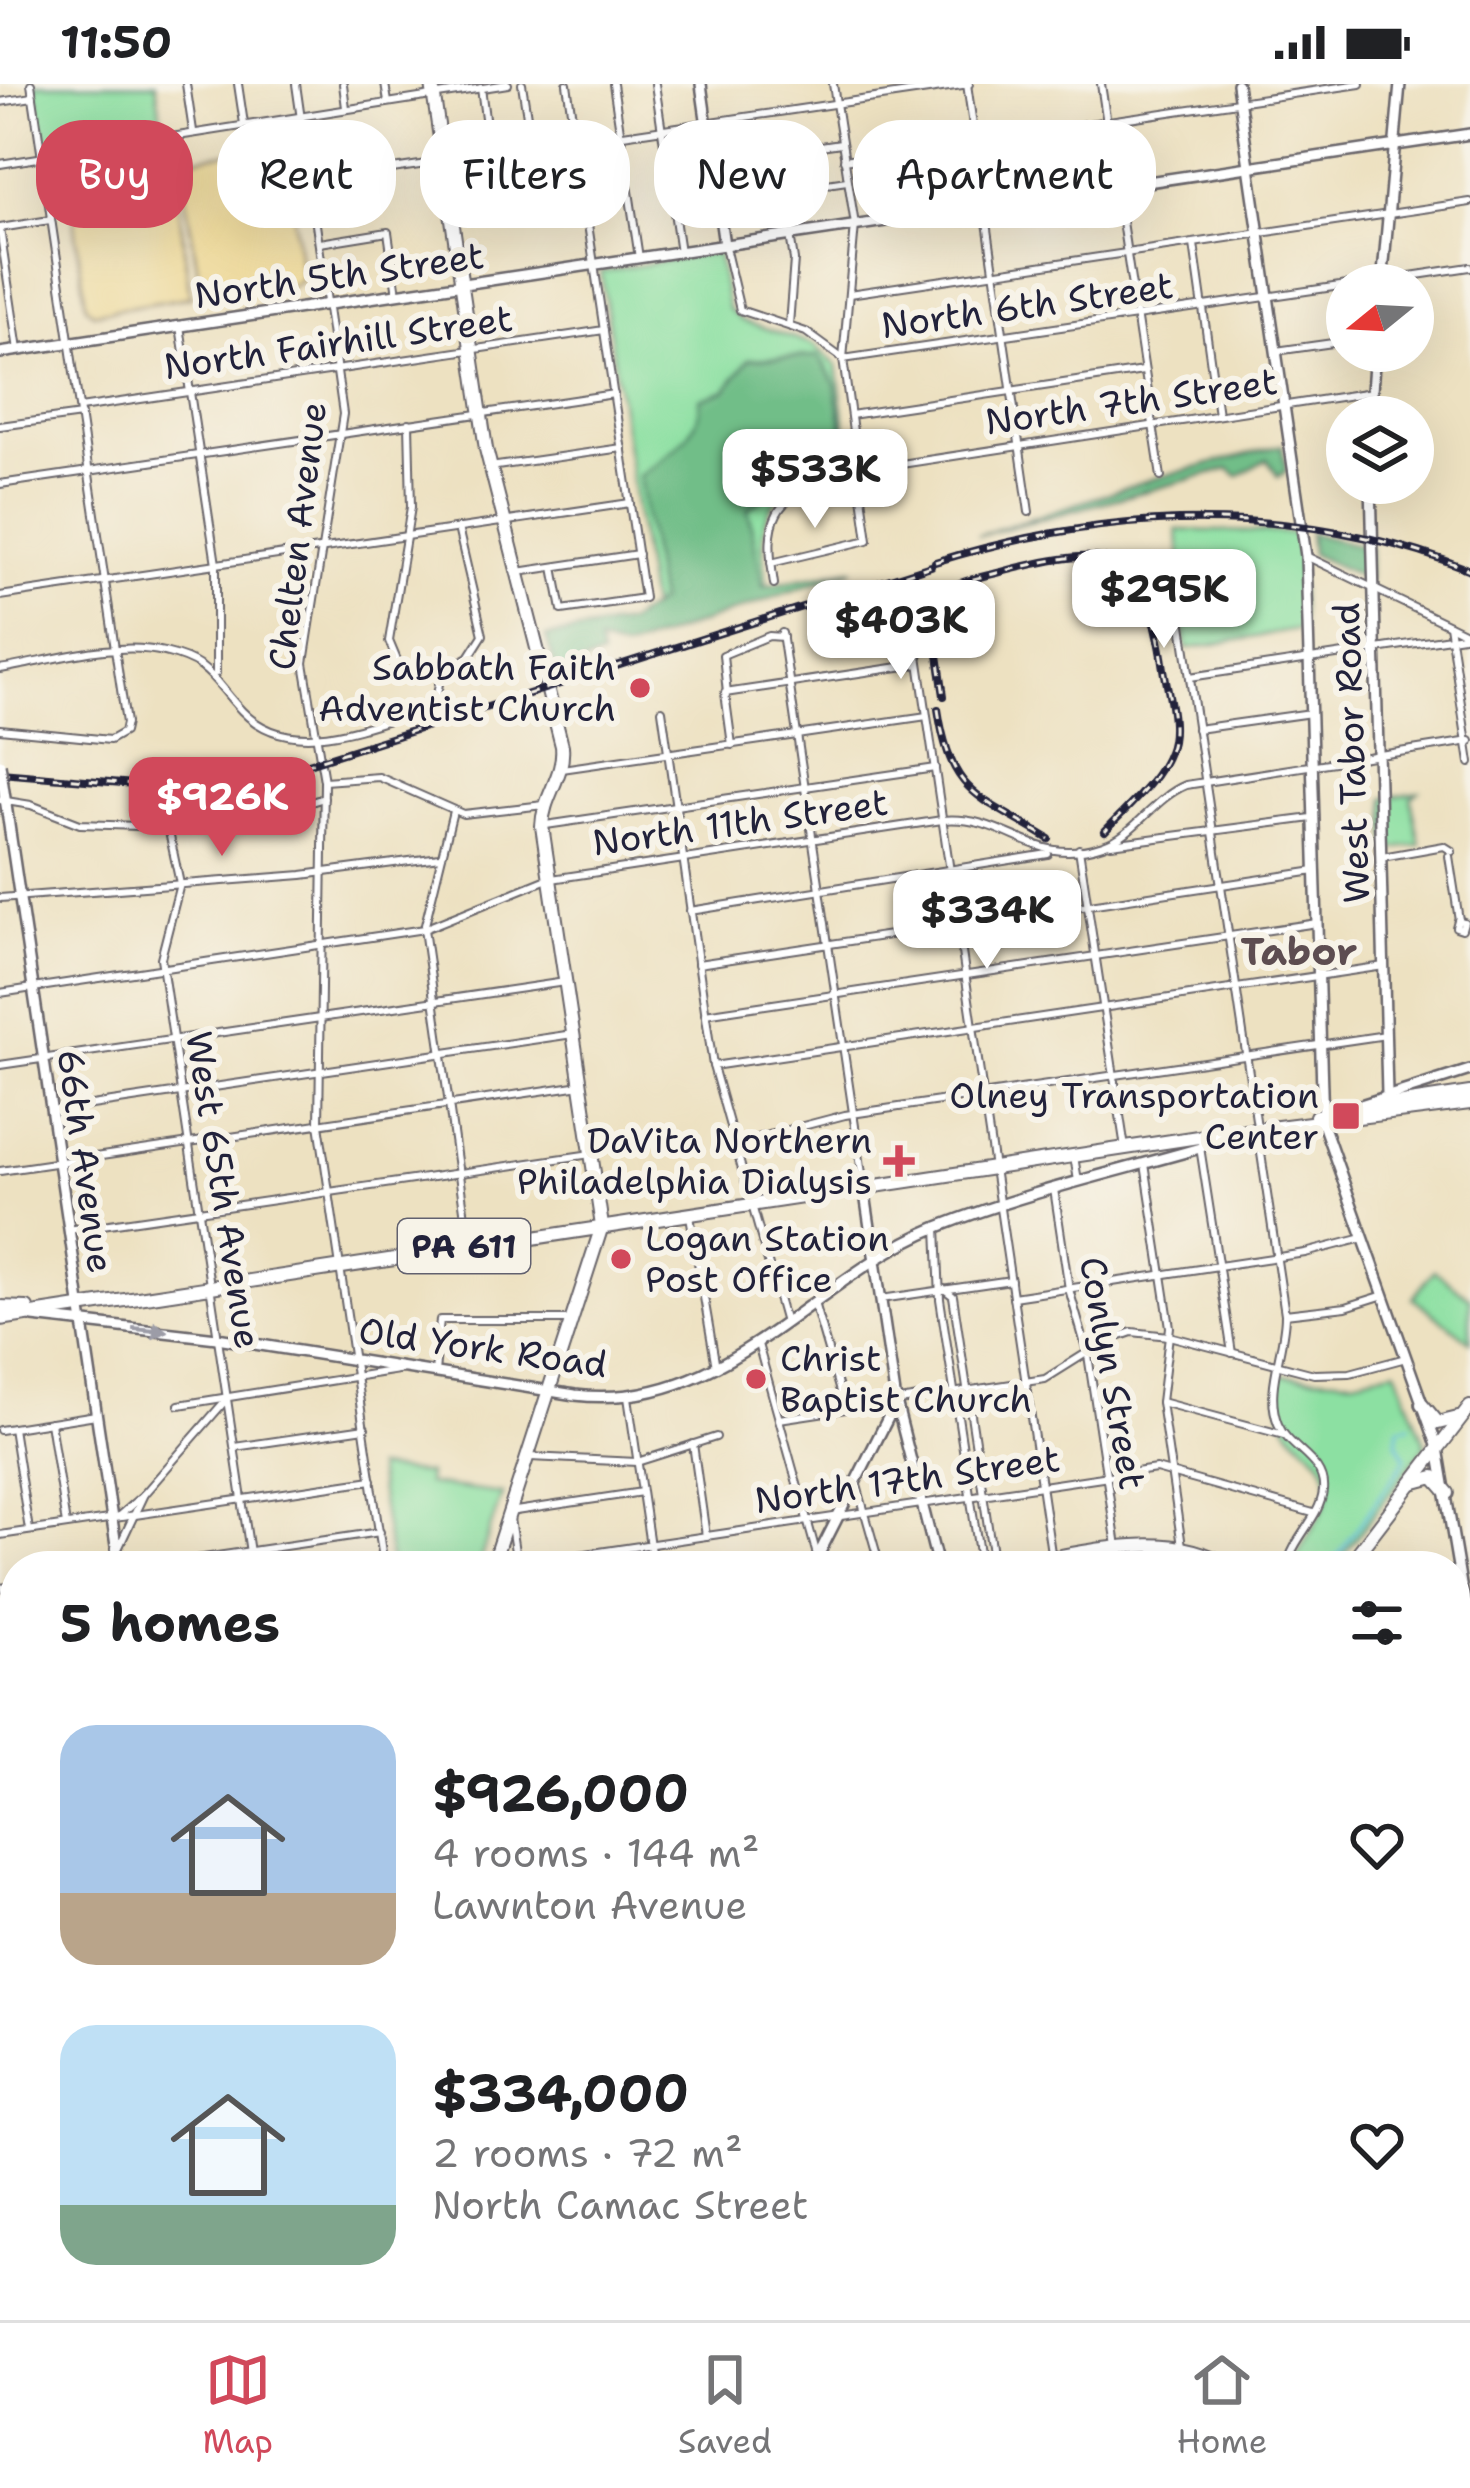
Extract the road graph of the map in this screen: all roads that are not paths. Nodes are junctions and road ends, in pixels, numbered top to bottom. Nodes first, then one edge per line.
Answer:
1 (31, 84) edge
2 (186, 84) edge
3 (238, 84) edge
4 (296, 84) edge
5 (343, 84) edge
6 (385, 84) edge
7 (508, 84) edge
8 (522, 84) edge
9 (568, 84) edge
10 (613, 84) edge
11 (655, 84) edge
12 (701, 84) edge
13 (833, 84) edge
14 (968, 84) edge
15 (1101, 84) edge
16 (1237, 84) edge
17 (1360, 84) edge
18 (1400, 84) edge
19 (481, 86) edge
20 (432, 90) edge
21 (33, 97) junction
22 (0, 102) edge
23 (388, 102) junction
24 (1239, 102) junction
25 (836, 104) junction
26 (346, 108) junction
27 (301, 115) junction
28 (37, 120) edge
29 (191, 120) edge
30 (243, 120) edge
31 (269, 120) edge
32 (302, 120) edge
33 (437, 120) edge
34 (485, 120) edge
35 (528, 120) edge
36 (573, 120) edge
37 (618, 120) edge
38 (660, 120) edge
39 (707, 120) edge
40 (727, 120) edge
41 (972, 120) edge
42 (1107, 120) edge
43 (1120, 120) edge
44 (217, 128) edge
45 (193, 131) edge
46 (1470, 134) edge
47 (842, 143) junction
48 (829, 145) edge
49 (1394, 146) junction
50 (36, 156) edge
51 (853, 159) edge
52 (844, 160) junction
53 (0, 164) edge
54 (1248, 167) junction
55 (1156, 180) edge
56 (847, 181) junction
57 (829, 184) edge
58 (630, 200) edge
59 (1470, 202) edge
60 (1388, 214) junction
61 (853, 215) edge
62 (36, 222) edge
63 (853, 226) edge
64 (0, 228) edge
65 (53, 228) edge
66 (318, 228) edge
67 (453, 228) edge
68 (589, 228) edge
69 (676, 228) edge
70 (722, 228) edge
71 (855, 228) edge
72 (988, 228) edge
73 (1122, 228) edge
74 (1258, 234) junction
75 (790, 235) junction
76 (320, 243) junction
77 (724, 244) junction
78 (1194, 244) junction
79 (680, 252) junction
80 (1126, 253) junction
81 (639, 258) junction
82 (594, 264) junction
83 (1384, 264) edge
84 (1470, 267) edge
85 (995, 273) junction
86 (1434, 274) edge
87 (461, 284) junction
88 (1326, 288) edge
89 (397, 294) junction
90 (849, 294) junction
91 (1268, 297) junction
92 (329, 304) junction
93 (1203, 306) junction
94 (1135, 316) junction
95 (789, 325) junction
96 (180, 326) junction
97 (604, 330) junction
98 (1003, 335) junction
99 (70, 342) junction
100 (1326, 343) edge
101 (18, 350) junction
102 (472, 350) junction
103 (1276, 351) junction
104 (0, 353) edge
105 (843, 359) junction
106 (339, 370) junction
107 (1143, 371) junction
108 (1373, 372) edge
109 (1012, 390) junction
110 (190, 392) junction
111 (1372, 392) junction
112 (614, 394) junction
113 (1372, 396) edge
114 (1284, 406) junction
115 (80, 411) junction
116 (481, 413) junction
117 (851, 415) junction
118 (1218, 415) junction
119 (409, 423) junction
120 (0, 426) edge
121 (1151, 426) junction
122 (342, 433) junction
123 (1020, 445) junction
124 (622, 448) junction
125 (200, 454) junction
126 (490, 467) junction
127 (859, 467) junction
128 (89, 471) junction
129 (1161, 476) dead end
130 (0, 484) edge
131 (630, 503) junction
132 (1371, 504) edge
133 (1029, 512) dead end
134 (504, 521) junction
135 (458, 528) junction
136 (406, 535) junction
137 (322, 548) junction
138 (638, 554) junction
139 (1306, 556) junction
140 (771, 563) junction
141 (216, 564) junction
142 (554, 566) junction
143 (518, 572) junction
144 (106, 580) junction
145 (774, 584) dead end
146 (1373, 589) junction
147 (0, 596) edge
148 (1181, 618) dead end
149 (1449, 625) junction
150 (1470, 635) edge
151 (1451, 639) junction
152 (916, 642) dead end
153 (1375, 650) junction
154 (117, 651) junction
155 (1310, 660) junction
156 (920, 664) junction
157 (0, 669) edge
158 (441, 672) junction
159 (216, 674) junction
160 (1190, 677) junction
161 (789, 683) junction
162 (1470, 688) edge
163 (1460, 690) junction
164 (727, 693) junction
165 (662, 710) dead end
166 (1311, 713) junction
167 (927, 716) junction
168 (0, 729) edge
169 (1197, 729) junction
170 (797, 736) junction
171 (315, 738) junction
172 (1468, 742) edge
173 (732, 745) junction
174 (667, 755) junction
175 (1378, 755) junction
176 (0, 764) edge
177 (1470, 764) edge
178 (1312, 765) junction
179 (935, 768) junction
180 (562, 769) junction
181 (2, 778) edge
182 (324, 781) junction
183 (1204, 781) junction
184 (805, 787) junction
185 (324, 798) junction
186 (3, 799) edge
187 (544, 805) junction
188 (675, 806) junction
189 (453, 811) junction
190 (1314, 818) junction
191 (942, 820) junction
192 (542, 826) junction
193 (168, 827) junction
194 (1214, 833) junction
195 (813, 839) junction
196 (1107, 844) junction
197 (1079, 849) junction
198 (1051, 853) junction
199 (440, 857) junction
200 (684, 858) junction
201 (1381, 858) junction
202 (950, 871) junction
203 (1315, 871) junction
204 (323, 873) junction
205 (550, 879) junction
206 (180, 884) junction
207 (1221, 885) junction
208 (820, 890) junction
209 (19, 896) junction
210 (0, 898) edge
211 (1088, 904) junction
212 (690, 911) junction
213 (1459, 920) dead end
214 (958, 923) junction
215 (1317, 923) junction
216 (424, 929) junction
217 (1228, 936) junction
218 (828, 943) junction
219 (322, 944) junction
220 (1096, 956) junction
221 (698, 964) junction
222 (1384, 966) junction
223 (163, 969) junction
224 (966, 975) junction
225 (1318, 976) junction
226 (565, 982) junction
227 (33, 988) junction
228 (1236, 988) junction
229 (0, 993) edge
230 (836, 994) junction
231 (433, 1000) junction
232 (1104, 1008) junction
233 (705, 1014) junction
234 (320, 1018) junction
235 (974, 1027) junction
236 (573, 1034) junction
237 (1386, 1035) junction
238 (174, 1040) junction
239 (1320, 1046) junction
240 (843, 1047) junction
241 (441, 1053) junction
242 (1246, 1056) junction
243 (44, 1059) junction
244 (0, 1065) edge
245 (713, 1066) junction
246 (1470, 1070) edge
247 (320, 1071) junction
248 (1114, 1075) junction
249 (1450, 1076) junction
250 (581, 1085) junction
251 (182, 1092) junction
252 (1470, 1093) edge
253 (1387, 1094) junction
254 (984, 1095) junction
255 (1419, 1100) junction
256 (1470, 1102) edge
257 (449, 1105) junction
258 (51, 1111) junction
259 (1343, 1112) junction
260 (854, 1114) junction
261 (1323, 1119) junction
262 (319, 1124) junction
263 (1256, 1130) junction
264 (1203, 1140) junction
265 (189, 1143) junction
266 (734, 1144) junction
267 (1125, 1148) junction
268 (591, 1154) junction
269 (1074, 1156) junction
270 (59, 1162) junction
271 (1145, 1164) junction
272 (994, 1168) junction
273 (0, 1171) edge
274 (458, 1172) junction
275 (1096, 1176) junction
276 (1078, 1181) junction
277 (864, 1187) junction
278 (1054, 1189) junction
279 (329, 1192) junction
280 (752, 1204) junction
281 (1000, 1206) junction
282 (199, 1211) junction
283 (690, 1213) junction
284 (602, 1226) junction
285 (938, 1227) junction
286 (584, 1228) junction
287 (68, 1230) junction
288 (1363, 1238) junction
289 (469, 1245) junction
290 (1276, 1258) junction
291 (875, 1261) junction
292 (340, 1265) junction
293 (1218, 1266) junction
294 (588, 1274) junction
295 (1162, 1274) junction
296 (1010, 1280) junction
297 (210, 1284) junction
298 (944, 1289) junction
299 (1069, 1289) junction
300 (1384, 1295) junction
301 (1013, 1297) junction
302 (880, 1299) junction
303 (80, 1304) junction
304 (815, 1306) junction
305 (26, 1312) junction
306 (0, 1313) edge
307 (1285, 1314) junction
308 (572, 1320) junction
309 (83, 1324) junction
310 (786, 1326) junction
311 (1168, 1336) junction
312 (218, 1338) junction
313 (758, 1344) junction
314 (1088, 1355) junction
315 (1232, 1355) junction
316 (1406, 1358) junction
317 (354, 1359) junction
318 (716, 1366) junction
319 (408, 1368) junction
320 (1277, 1369) junction
321 (435, 1372) junction
322 (356, 1377) junction
323 (1027, 1382) junction
324 (549, 1390) junction
325 (968, 1391) junction
326 (955, 1393) junction
327 (628, 1397) junction
328 (227, 1399) junction
329 (896, 1402) junction
330 (1161, 1402) junction
331 (1422, 1404) junction
332 (179, 1406) dead end
333 (845, 1409) junction
334 (1467, 1411) edge
335 (96, 1415) junction
336 (778, 1419) junction
337 (50, 1422) junction
338 (14, 1428) junction
339 (365, 1428) junction
340 (0, 1430) edge
341 (1284, 1435) junction
342 (716, 1437) dead end
343 (693, 1444) junction
344 (235, 1447) junction
345 (1438, 1448) junction
346 (527, 1457) junction
347 (637, 1462) junction
348 (1171, 1472) junction
349 (1106, 1476) junction
350 (372, 1480) junction
351 (856, 1481) junction
352 (1411, 1484) junction
353 (1042, 1486) junction
354 (642, 1492) junction
355 (1448, 1493) junction
356 (144, 1494) junction
357 (983, 1495) junction
358 (970, 1497) junction
359 (242, 1499) junction
360 (134, 1502) junction
361 (923, 1504) junction
362 (110, 1506) junction
363 (509, 1512) junction
364 (865, 1512) junction
365 (1312, 1513) junction
366 (131, 1516) junction
367 (838, 1516) junction
368 (114, 1518) junction
369 (807, 1521) junction
370 (66, 1525) junction
371 (29, 1530) junction
372 (380, 1532) junction
373 (0, 1535) edge
374 (706, 1536) junction
375 (650, 1544) junction
376 (1182, 1546) junction
377 (1117, 1550) junction
378 (117, 1551) edge
379 (121, 1551) edge
380 (250, 1551) joint
381 (382, 1551) edge
382 (497, 1551) edge
383 (514, 1551) edge
384 (605, 1551) edge
385 (651, 1551) edge
386 (814, 1551) edge
387 (822, 1551) edge
388 (876, 1551) edge
389 (934, 1551) edge
390 (979, 1551) edge
391 (992, 1551) edge
392 (1051, 1551) edge
393 (1112, 1551) edge
394 (1194, 1551) edge
395 (1294, 1551) edge
396 (1360, 1551) edge
397 (1455, 1551) edge

1 - 21 street
2 - 29 street
3 - 30 street
4 - 27 street, Chelten Avenue
5 - 26 street
6 - 23 street
7 - 19 street
8 - 35 street
9 - 36 street
10 - 37 street
11 - 38 street
12 - 39 street
13 - 25 street
14 - 25 street
14 - 41 street
15 - 42 street
16 - 24 street
17 - 24 street
18 - 49 street
19 - 20 street
19 - 34 street
20 - 23 street
20 - 33 main road
21 - 22 street
21 - 28 street
23 - 26 street
24 - 43 street
24 - 54 street
25 - 40 street
25 - 47 street
26 - 27 street
27 - 31 street
27 - 32 street, Chelten Avenue
44 - 45 street
46 - 49 street, North 5th Street
47 - 48 street
47 - 52 street
49 - 54 street, North 5th Street
49 - 60 street
50 - 53 street
51 - 52 street
52 - 56 street
54 - 55 street, North 5th Street
54 - 74 street
56 - 57 street
56 - 61 street
58 - 81 street
59 - 60 street
60 - 74 street
60 - 83 street
62 - 64 street
63 - 75 street, North 5th Street
64 - 101 street
65 - 99 street
66 - 76 street, Chelten Avenue
67 - 87 main road
68 - 82 street
69 - 79 street
70 - 77 street
71 - 90 street
72 - 85 street
73 - 80 street
74 - 78 street
74 - 91 street
75 - 77 street, North 5th Street
75 - 95 street
76 - 89 street
76 - 92 street, Chelten Avenue
77 - 79 street, North 5th Street
77 - 95 street, North 6th Street
78 - 80 street
78 - 93 street
79 - 81 street, North 5th Street
80 - 85 street
80 - 94 street
81 - 82 street, North 5th Street
82 - 87 street, North 5th Street
82 - 97 street
84 - 86 street, North 6th Street
85 - 90 street
85 - 98 street
87 - 89 street, North 5th Street
87 - 102 main road
88 - 91 street, North 6th Street
89 - 92 street, North 5th Street
90 - 105 street
91 - 93 street, North 6th Street
91 - 103 street
92 - 96 street, North 5th Street
92 - 106 street, Chelten Avenue
93 - 94 street, North 6th Street
93 - 118 street
94 - 98 street, North 6th Street
94 - 107 street
95 - 105 street, North 6th Street
96 - 99 street, North 5th Street
96 - 110 street
97 - 102 street, North Fairhill Street
97 - 112 street
98 - 105 street, North 6th Street
98 - 109 street
99 - 101 street, North 5th Street
99 - 115 street
100 - 103 street
101 - 104 street, North 5th Street
102 - 106 street, North Fairhill Street
102 - 116 main road
103 - 114 street
105 - 117 street
106 - 110 street, North Fairhill Street
106 - 122 street, Chelten Avenue
107 - 109 street
107 - 121 street
108 - 111 street
109 - 117 street
109 - 123 street
110 - 115 street, North Fairhill Street
110 - 125 street
111 - 113 street
111 - 114 street, North 7th Street
112 - 116 street
112 - 124 street
114 - 118 street, North 7th Street
114 - 139 street
115 - 120 street, North Fairhill Street
115 - 128 street
116 - 119 street
116 - 126 main road
117 - 127 street
118 - 121 street, North 7th Street
119 - 122 street
119 - 136 street
121 - 123 street, North 7th Street
121 - 129 street
122 - 125 street
122 - 137 street, Chelten Avenue
123 - 127 street, North 7th Street
123 - 133 street
124 - 126 street
124 - 131 street
125 - 128 street
125 - 141 street
126 - 134 main road
127 - 140 street, North 7th Street
127 - 140 street
128 - 130 street
128 - 144 street
131 - 134 street
131 - 138 street
132 - 146 street, West Tabor Road
134 - 135 street
134 - 143 main road
135 - 136 street
135 - 158 street
136 - 137 street
136 - 158 street
137 - 141 street
137 - 171 street, Chelten Avenue
138 - 142 street
138 - 142 street
139 - 146 street
139 - 155 street
140 - 145 street
141 - 144 street
141 - 159 street
142 - 143 street
143 - 180 main road
144 - 147 street
144 - 154 street
146 - 149 street
146 - 153 street, West Tabor Road
148 - 160 street
149 - 150 street
149 - 151 street
150 - 151 street
151 - 153 street
151 - 163 street
152 - 156 street
153 - 155 street
153 - 175 street, West Tabor Road
154 - 157 street
154 - 159 street
154 - 168 street
155 - 160 street
155 - 166 street
156 - 161 street
156 - 167 street
158 - 171 street
159 - 171 street
160 - 169 street
161 - 164 street
161 - 164 street
161 - 170 street
162 - 163 street
163 - 172 street
164 - 173 street
165 - 174 street
166 - 169 street
166 - 178 street
167 - 170 street
167 - 179 street
169 - 183 street
170 - 173 street
170 - 184 street
171 - 182 street, Chelten Avenue
172 - 175 street
172 - 177 street
173 - 174 street
174 - 180 street
174 - 188 street
175 - 178 street
175 - 201 street, West Tabor Road
176 - 181 street, 66th Avenue, bridge
178 - 183 street
178 - 190 street
179 - 184 street
179 - 191 street
180 - 187 main road
181 - 186 street, 66th Avenue
182 - 185 street, Chelten Avenue
182 - 189 street
183 - 194 street
183 - 196 street
184 - 188 street
184 - 195 street
185 - 193 street
185 - 204 street, Chelten Avenue
186 - 193 street
186 - 209 street, 66th Avenue
187 - 189 street
187 - 192 main road
188 - 192 street
188 - 200 street
189 - 199 street
190 - 194 street
190 - 203 street
191 - 195 street, North 11th Street
191 - 198 street, North 11th Street
191 - 202 street
192 - 205 main road
193 - 206 street, West 65th Avenue
194 - 196 street
194 - 207 street
195 - 200 street, North 11th Street
195 - 208 street
196 - 197 street
197 - 198 street
197 - 211 street
198 - 202 street
199 - 204 street
199 - 216 street
200 - 205 street, North 11th Street
200 - 212 street
201 - 213 street
201 - 222 street, West Tabor Road
202 - 208 street
202 - 214 street
203 - 207 street
203 - 215 street
204 - 206 street
204 - 219 street, Chelten Avenue
205 - 216 street, North 11th Street
205 - 226 main road
206 - 209 street
206 - 223 street, West 65th Avenue
207 - 211 street
207 - 217 street
208 - 212 street
208 - 218 street
209 - 210 street
209 - 227 street, 66th Avenue
211 - 214 street
211 - 220 street
212 - 221 street
214 - 218 street
214 - 224 street
215 - 217 street
215 - 225 street
216 - 219 street, North 11th Street
216 - 231 street
217 - 220 street
217 - 228 street
218 - 221 street
218 - 230 street
219 - 223 street, North 11th Street
219 - 234 street, Chelten Avenue
220 - 224 street
220 - 232 street
221 - 233 street
222 - 225 street
222 - 237 street, West Tabor Road
223 - 227 street, North 11th Street
223 - 238 street, West 65th Avenue
224 - 230 street
224 - 235 street
225 - 228 street
225 - 239 street
226 - 231 street
226 - 236 main road
227 - 229 street, North 11th Street
227 - 243 street, 66th Avenue
228 - 232 street
228 - 242 street
230 - 233 street
230 - 240 street
231 - 234 street
231 - 241 street
232 - 235 street
232 - 248 street
233 - 245 street
234 - 238 street
234 - 247 street, Chelten Avenue
235 - 240 street
235 - 254 street
236 - 241 street
236 - 250 main road
237 - 239 street
237 - 253 street, West Tabor Road
238 - 243 street
238 - 251 street, West 65th Avenue
239 - 242 street
239 - 261 street
240 - 245 street
240 - 260 street
241 - 247 street
241 - 257 street
242 - 248 street
242 - 263 street
243 - 244 street
243 - 258 street, 66th Avenue
245 - 266 street
246 - 249 street
247 - 251 street
247 - 262 street, Chelten Avenue
248 - 254 street
248 - 267 street
249 - 253 street
249 - 255 street
250 - 257 street
250 - 268 main road
251 - 258 street
251 - 265 street, West 65th Avenue
252 - 255 main road, PA 611
253 - 259 street
254 - 260 street
254 - 272 street
255 - 259 main road, PA 611
256 - 261 main road, PA 611
257 - 262 street
257 - 274 street
258 - 270 street, 66th Avenue
259 - 261 main road, PA 611
260 - 266 street
260 - 277 street
261 - 263 main road, PA 611
261 - 288 street
262 - 265 street
262 - 279 street, Chelten Avenue
263 - 264 main road, PA 611
263 - 290 street
264 - 267 main road, PA 611
264 - 271 street, Old York Road
264 - 293 street
265 - 270 street
265 - 282 street, West 65th Avenue
266 - 280 street
267 - 269 main road, PA 611
267 - 275 street, Old York Road
268 - 274 street
268 - 284 main road
269 - 272 main road, PA 611
269 - 276 street
270 - 273 street
270 - 287 street, 66th Avenue
271 - 275 street, Old York Road
271 - 295 street
272 - 277 main road, PA 611
272 - 281 street
274 - 279 street
274 - 289 street
275 - 276 street, Old York Road
276 - 278 street, Old York Road
277 - 280 main road, PA 611
277 - 291 street
278 - 281 street, Old York Road
278 - 299 street, Conlyn Street
279 - 282 street
279 - 292 street, Chelten Avenue
280 - 283 main road, PA 611
280 - 310 street
281 - 285 street, Old York Road
281 - 296 street
282 - 287 street
282 - 297 street, West 65th Avenue
283 - 284 main road, PA 611
283 - 318 street
284 - 286 main road, PA 611
284 - 294 main road
285 - 291 street, Old York Road
285 - 298 street
286 - 289 main road, PA 611
286 - 294 main road
287 - 303 street, 66th Avenue
288 - 290 street
288 - 300 street
289 - 292 main road, PA 611
290 - 293 street
290 - 307 street
291 - 302 street
291 - 304 street, Old York Road
292 - 297 main road, PA 611
292 - 317 street, Chelten Avenue
293 - 295 street
293 - 315 street
294 - 308 main road
295 - 299 street
295 - 311 street
296 - 298 street
296 - 301 street
297 - 303 main road, PA 611
297 - 312 street, West 65th Avenue
298 - 302 street
298 - 325 street
298 - 326 street
299 - 301 street
299 - 314 street, Conlyn Street
300 - 307 street
300 - 316 street
301 - 323 street
302 - 329 street
303 - 305 main road, PA 611
303 - 309 street, 66th Avenue
304 - 310 street, Old York Road
304 - 333 street
305 - 306 main road
305 - 309 street, Old York Road
307 - 320 street
308 - 321 street
308 - 324 main road
309 -> 312 street, Old York Road
309 - 335 street, 66th Avenue
310 - 313 street, Old York Road
311 - 314 street
311 - 315 street
311 - 330 street
312 - 317 street, Old York Road
312 - 328 street, West 65th Avenue
313 - 318 street, Old York Road
313 - 336 street
314 - 323 street
314 - 349 street, Conlyn Street
315 - 320 street
316 - 320 street
316 - 331 street
317 - 319 street, Old York Road
317 - 322 street, Chelten Avenue
318 - 327 street, Old York Road
319 - 321 street, Old York Road
319 - 322 street
320 - 341 street
321 - 324 street, Old York Road
322 - 328 street
322 - 339 street, Chelten Avenue
323 - 325 street
323 - 353 street
324 - 327 street, Old York Road
324 - 346 main road
325 - 326 street
325 - 357 street
326 - 329 street
326 - 358 street
327 - 347 street
328 - 332 street
328 - 344 street, West 65th Avenue
328 - 356 street
329 - 333 street
329 - 351 street
329 - 361 street
330 - 341 street
330 - 348 street
331 - 334 main road
331 - 345 street
333 - 336 street
334 - 345 main road
335 - 337 street
335 - 362 street, 66th Avenue
336 - 369 street
337 - 338 street
337 - 370 street
338 - 340 street
338 - 371 street
339 - 344 street
339 - 350 street, Chelten Avenue
341 - 365 street
342 - 343 street
343 - 347 street
343 - 374 street
344 - 359 street, West 65th Avenue
345 - 352 main road
345 - 355 street
346 - 347 street
346 - 363 main road
347 - 354 street
348 - 349 street, North 17th Street
348 - 365 street, North 17th Street
348 - 376 street
349 - 353 street, North 17th Street
349 - 377 street, Conlyn Street
350 - 359 street
350 - 372 street, Chelten Avenue
351 - 364 street
351 - 367 street
352 - 355 main road
352 - 396 main road
353 - 357 street, North 17th Street
353 - 392 street
354 - 363 street
354 - 375 street
355 - 397 street
356 - 360 street
356 - 366 street
357 - 358 street, North 17th Street
357 - 391 street
358 - 361 street, North 17th Street
358 - 390 street
359 - 366 street
359 - 380 street, West 65th Avenue
360 - 362 street
360 - 368 street
361 - 364 street, North 17th Street
361 - 389 street
362 - 368 street, 66th Avenue
363 - 382 main road
363 - 383 street
364 - 367 street, North 17th Street
364 - 388 street
365 - 395 street
366 - 368 street
366 - 379 street
367 - 369 street, North 17th Street
367 - 387 street
368 - 370 street
368 - 378 street, 66th Avenue
369 - 374 street, North 17th Street
369 - 386 street
370 - 371 street
371 - 373 street
372 - 380 street
372 - 381 street, Chelten Avenue
374 - 375 street, North 17th Street
375 - 384 street, North 17th Street
375 - 385 street
376 - 377 main road
376 - 394 main road
377 - 393 main road

